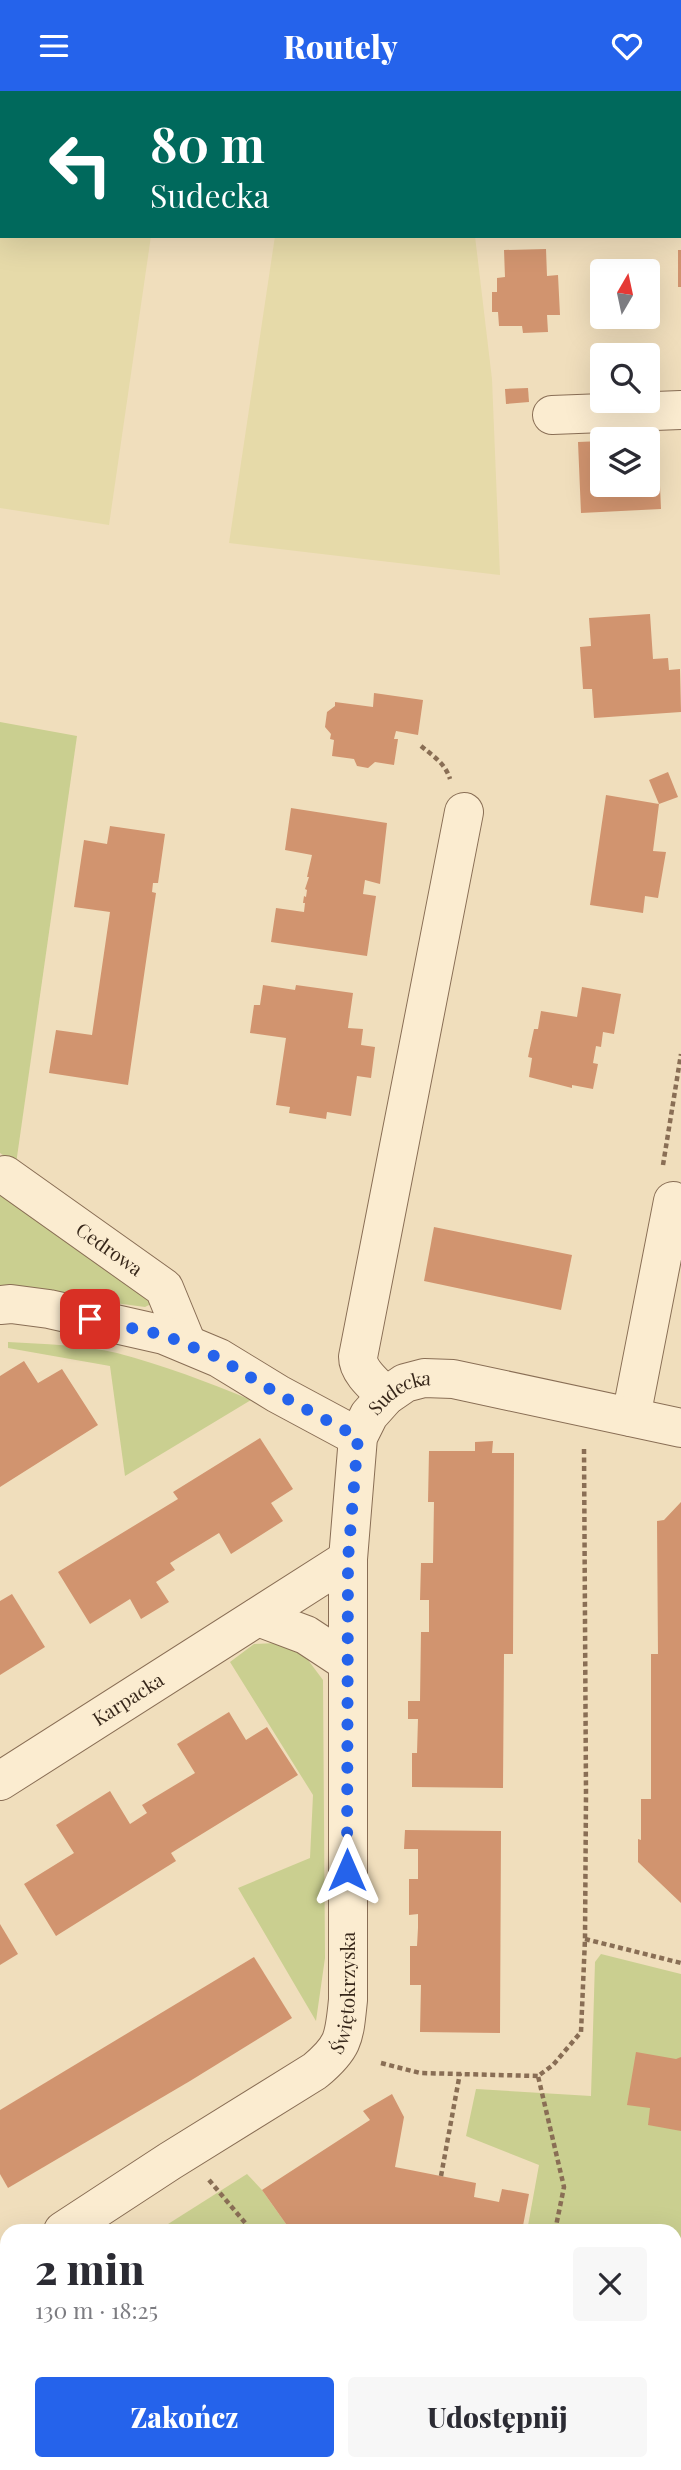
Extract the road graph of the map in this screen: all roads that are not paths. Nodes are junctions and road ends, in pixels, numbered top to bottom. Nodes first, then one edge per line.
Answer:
1 (681, 410) edge
2 (552, 415) dead end
3 (464, 812) dead end
4 (5, 1175) dead end
5 (673, 1201) road end
6 (0, 1305) edge
7 (187, 1344) junction
8 (386, 1397) junction
9 (631, 1417) junction
10 (681, 1428) edge
11 (358, 1437) junction
12 (348, 1559) junction
13 (258, 1617) junction
14 (347, 1662) junction
15 (0, 1781) edge
16 (73, 2224) edge

1 - 2 street
3 - 8 street
4 - 7 street, Cedrowa
5 - 9 street
6 - 7 street, Sudecka
7 - 11 street, Sudecka
8 - 9 street, Sudecka
8 - 11 street, Sudecka
9 - 10 street, Sudecka
11 - 12 street, Świętokrzyska
12 - 13 street, Karpacka
12 - 14 street, Świętokrzyska
13 - 14 street
13 - 15 street, Karpacka
14 - 16 street, Świętokrzyska

